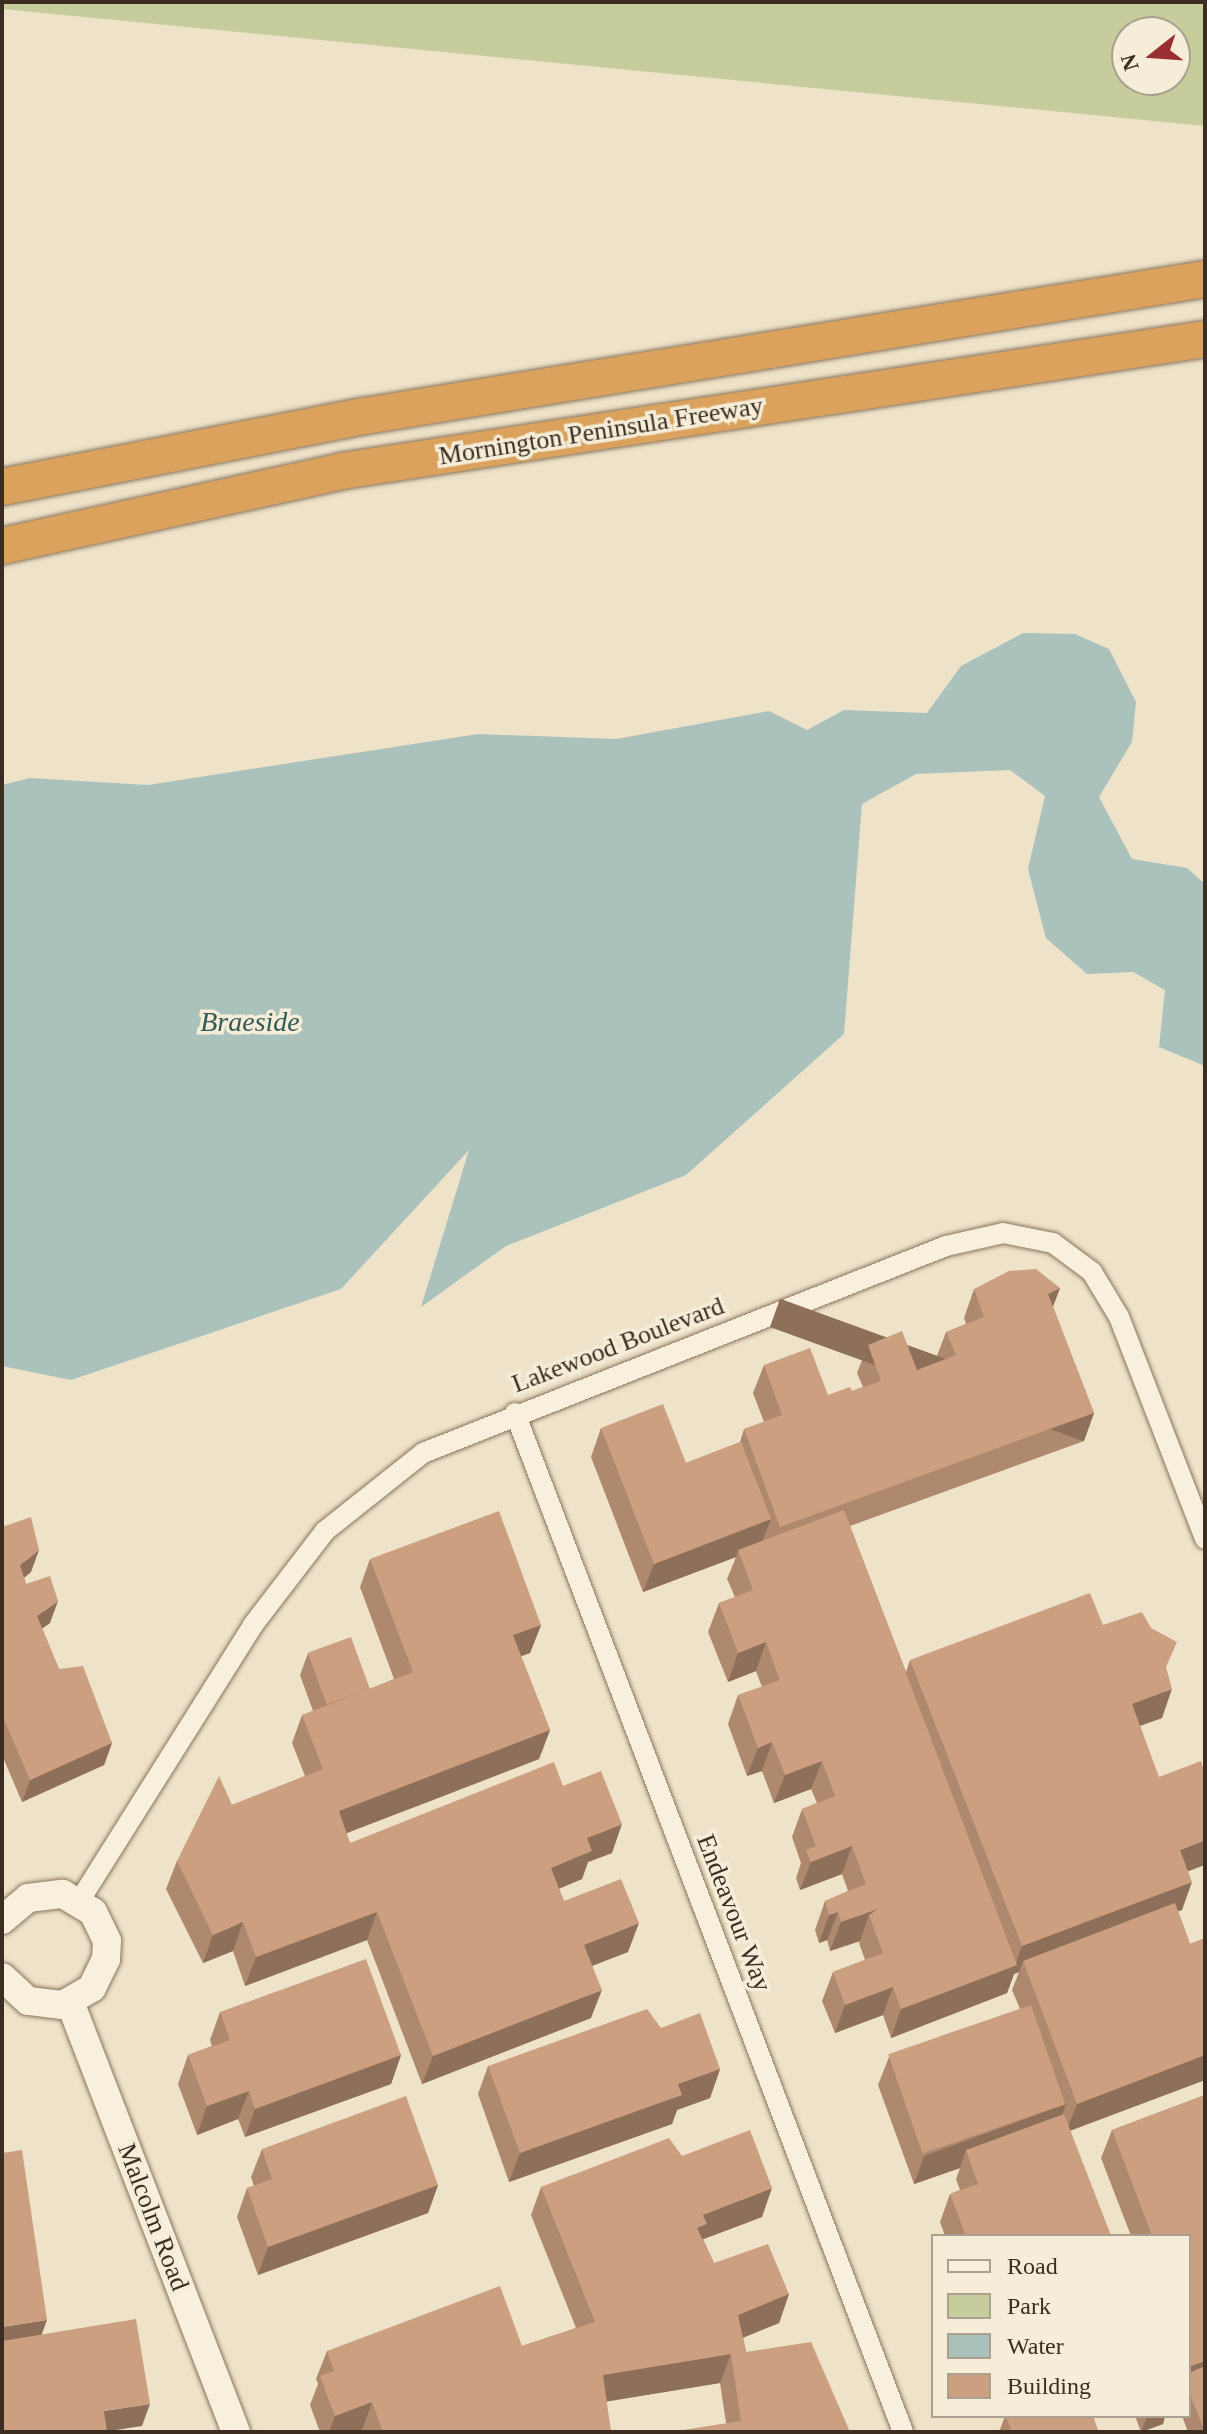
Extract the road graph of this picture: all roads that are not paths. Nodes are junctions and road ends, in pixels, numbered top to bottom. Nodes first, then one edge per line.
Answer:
1 (1205, 279) edge
2 (1205, 339) edge
3 (2, 487) edge
4 (2, 546) edge
5 (515, 1413) junction
6 (1205, 1539) edge
7 (80, 1900) junction
8 (2, 1920) edge
9 (2, 1977) edge
10 (70, 2002) junction
11 (236, 2432) edge
12 (903, 2432) edge

1 - 3 highway, Mornington Peninsula Freeway
2 - 4 highway, Mornington Peninsula Freeway
5 - 6 street, Lakewood Boulevard
5 - 7 street, Lakewood Boulevard
5 - 12 street, Endeavour Way
7 - 8 street
7 - 10 street
9 - 10 street
10 - 11 street, Malcolm Road

